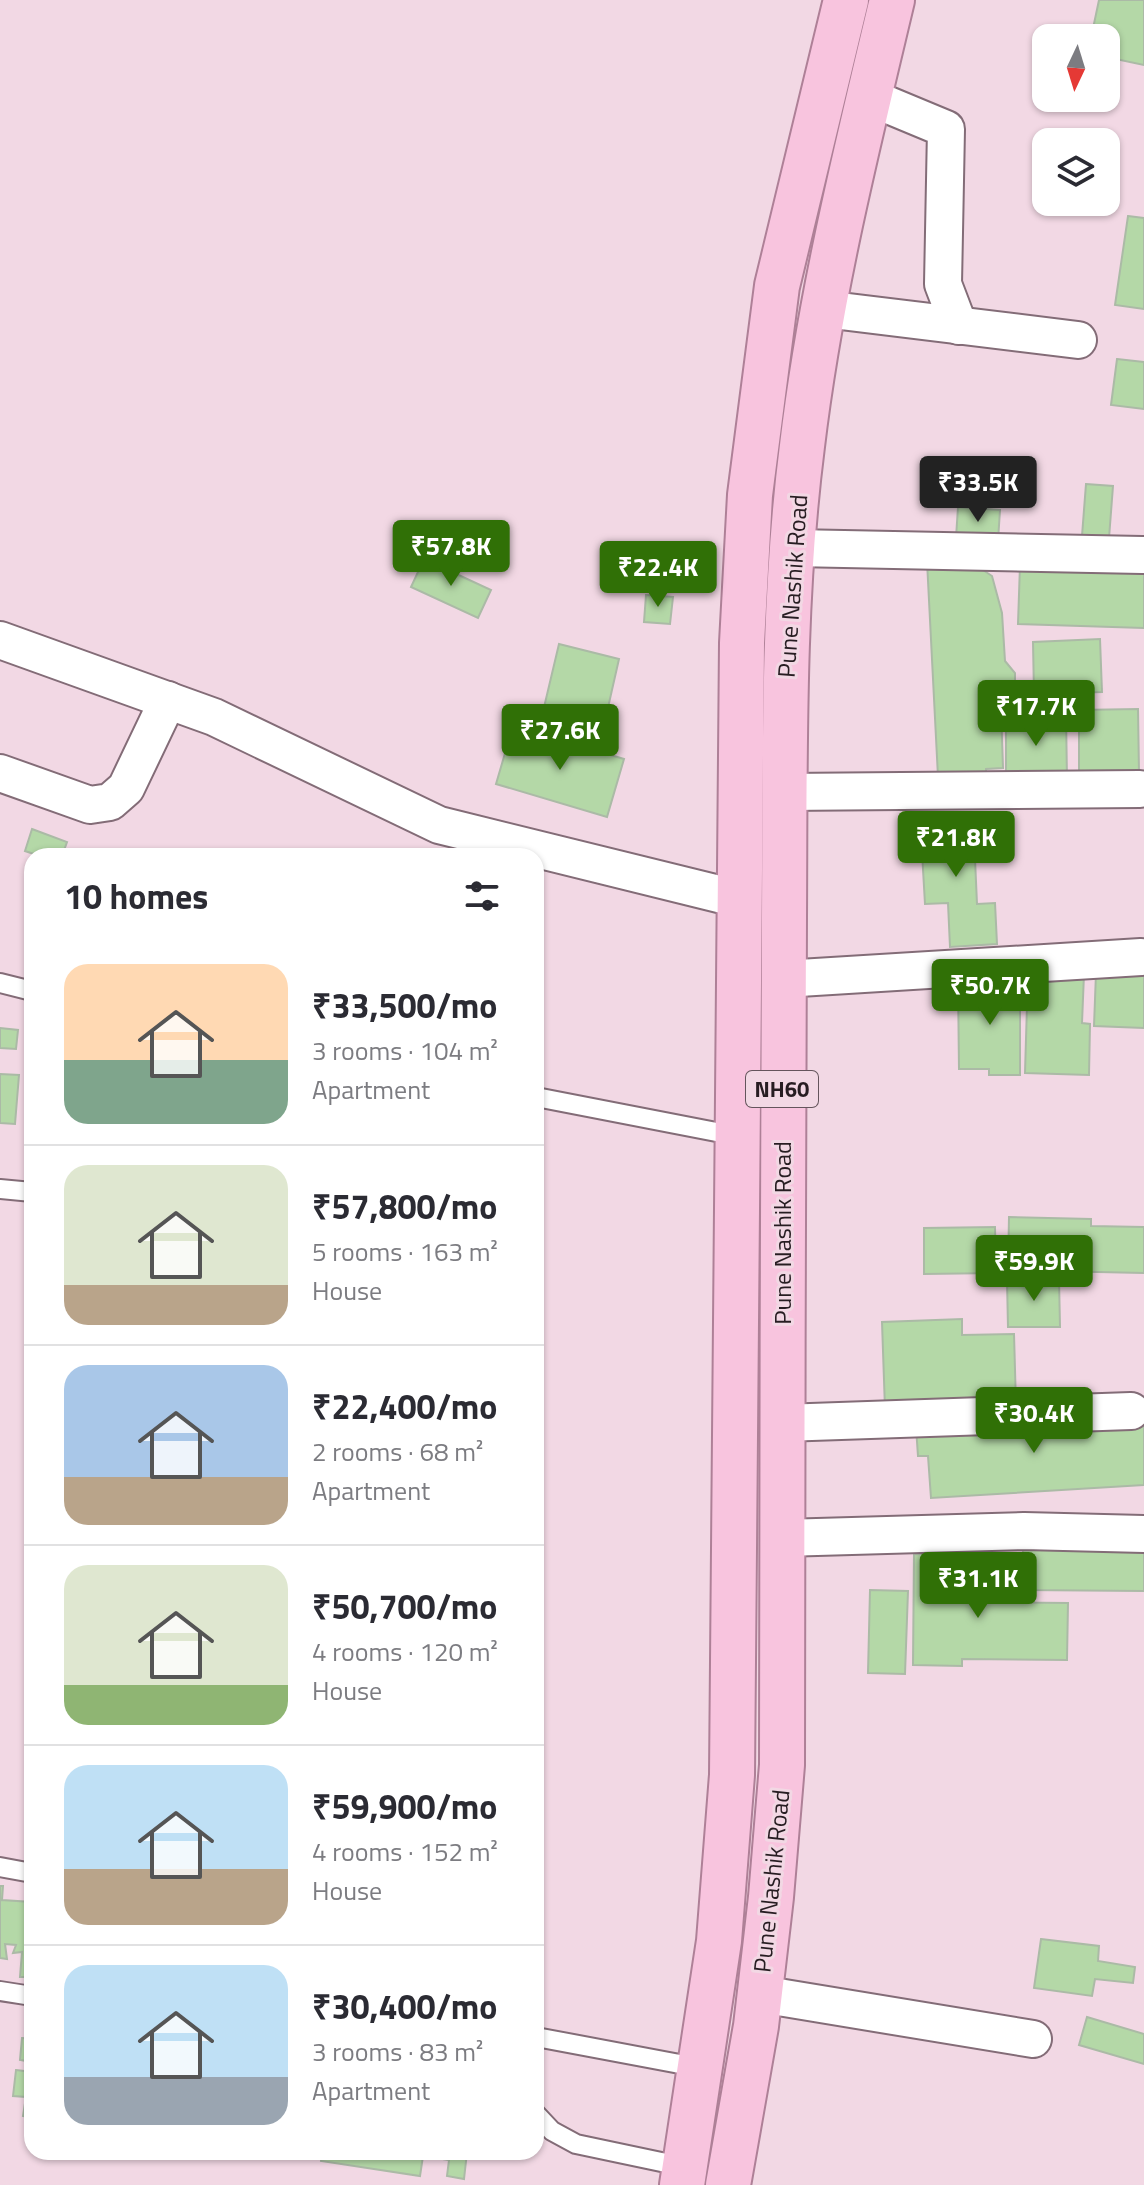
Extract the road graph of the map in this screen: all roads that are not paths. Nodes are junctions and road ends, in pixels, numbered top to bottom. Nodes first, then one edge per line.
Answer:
1 (846, 0) edge
2 (892, 0) edge
3 (869, 97) junction
4 (824, 309) junction
5 (959, 326) junction
6 (1078, 340) dead end
7 (794, 548) junction
8 (1142, 555) edge
9 (0, 640) edge
10 (168, 700) junction
11 (0, 773) edge
12 (1140, 789) dead end
13 (785, 792) junction
14 (532, 848) edge
15 (544, 851) edge
16 (739, 899) junction
17 (1141, 957) dead end
18 (783, 979) junction
19 (0, 983) edge
20 (24, 989) edge
21 (544, 1099) edge
22 (737, 1136) junction
23 (0, 1189) edge
24 (24, 1191) edge
25 (1131, 1411) dead end
26 (782, 1423) junction
27 (1144, 1534) edge
28 (782, 1538) junction
29 (0, 1867) edge
30 (24, 1872) edge
31 (0, 1991) edge
32 (760, 1994) junction
33 (24, 1995) edge
34 (544, 2039) edge
35 (1033, 2039) dead end
36 (701, 2068) junction
37 (544, 2122) edge
38 (684, 2176) edge
39 (728, 2185) edge

1 - 16 highway, Pune Nashik Road / NH60
2 - 3 highway, Pune Nashik Road / NH60
3 - 4 highway, Pune Nashik Road / NH60
3 - 5 street
4 - 5 street
4 - 7 highway, Pune Nashik Road / NH60
5 - 6 street
7 - 8 street
7 - 13 highway, Pune Nashik Road / NH60
9 - 10 street
10 - 11 street
10 - 14 street
12 - 13 street
13 - 18 highway, Pune Nashik Road / NH60
15 - 16 street
16 - 22 highway, Pune Nashik Road / NH60
17 - 18 street
18 - 26 highway, Pune Nashik Road / NH60
19 - 20 lane
21 - 22 lane
22 - 36 highway, Pune Nashik Road / NH60
23 - 24 lane
25 - 26 street
26 - 28 highway, Pune Nashik Road / NH60
27 - 28 street
28 - 32 highway, Pune Nashik Road / NH60
29 - 30 lane
31 - 33 lane
32 - 35 street
32 - 39 highway, Pune Nashik Road / NH60
34 - 36 lane
36 - 38 highway, Pune Nashik Road / NH60
37 - 38 lane

